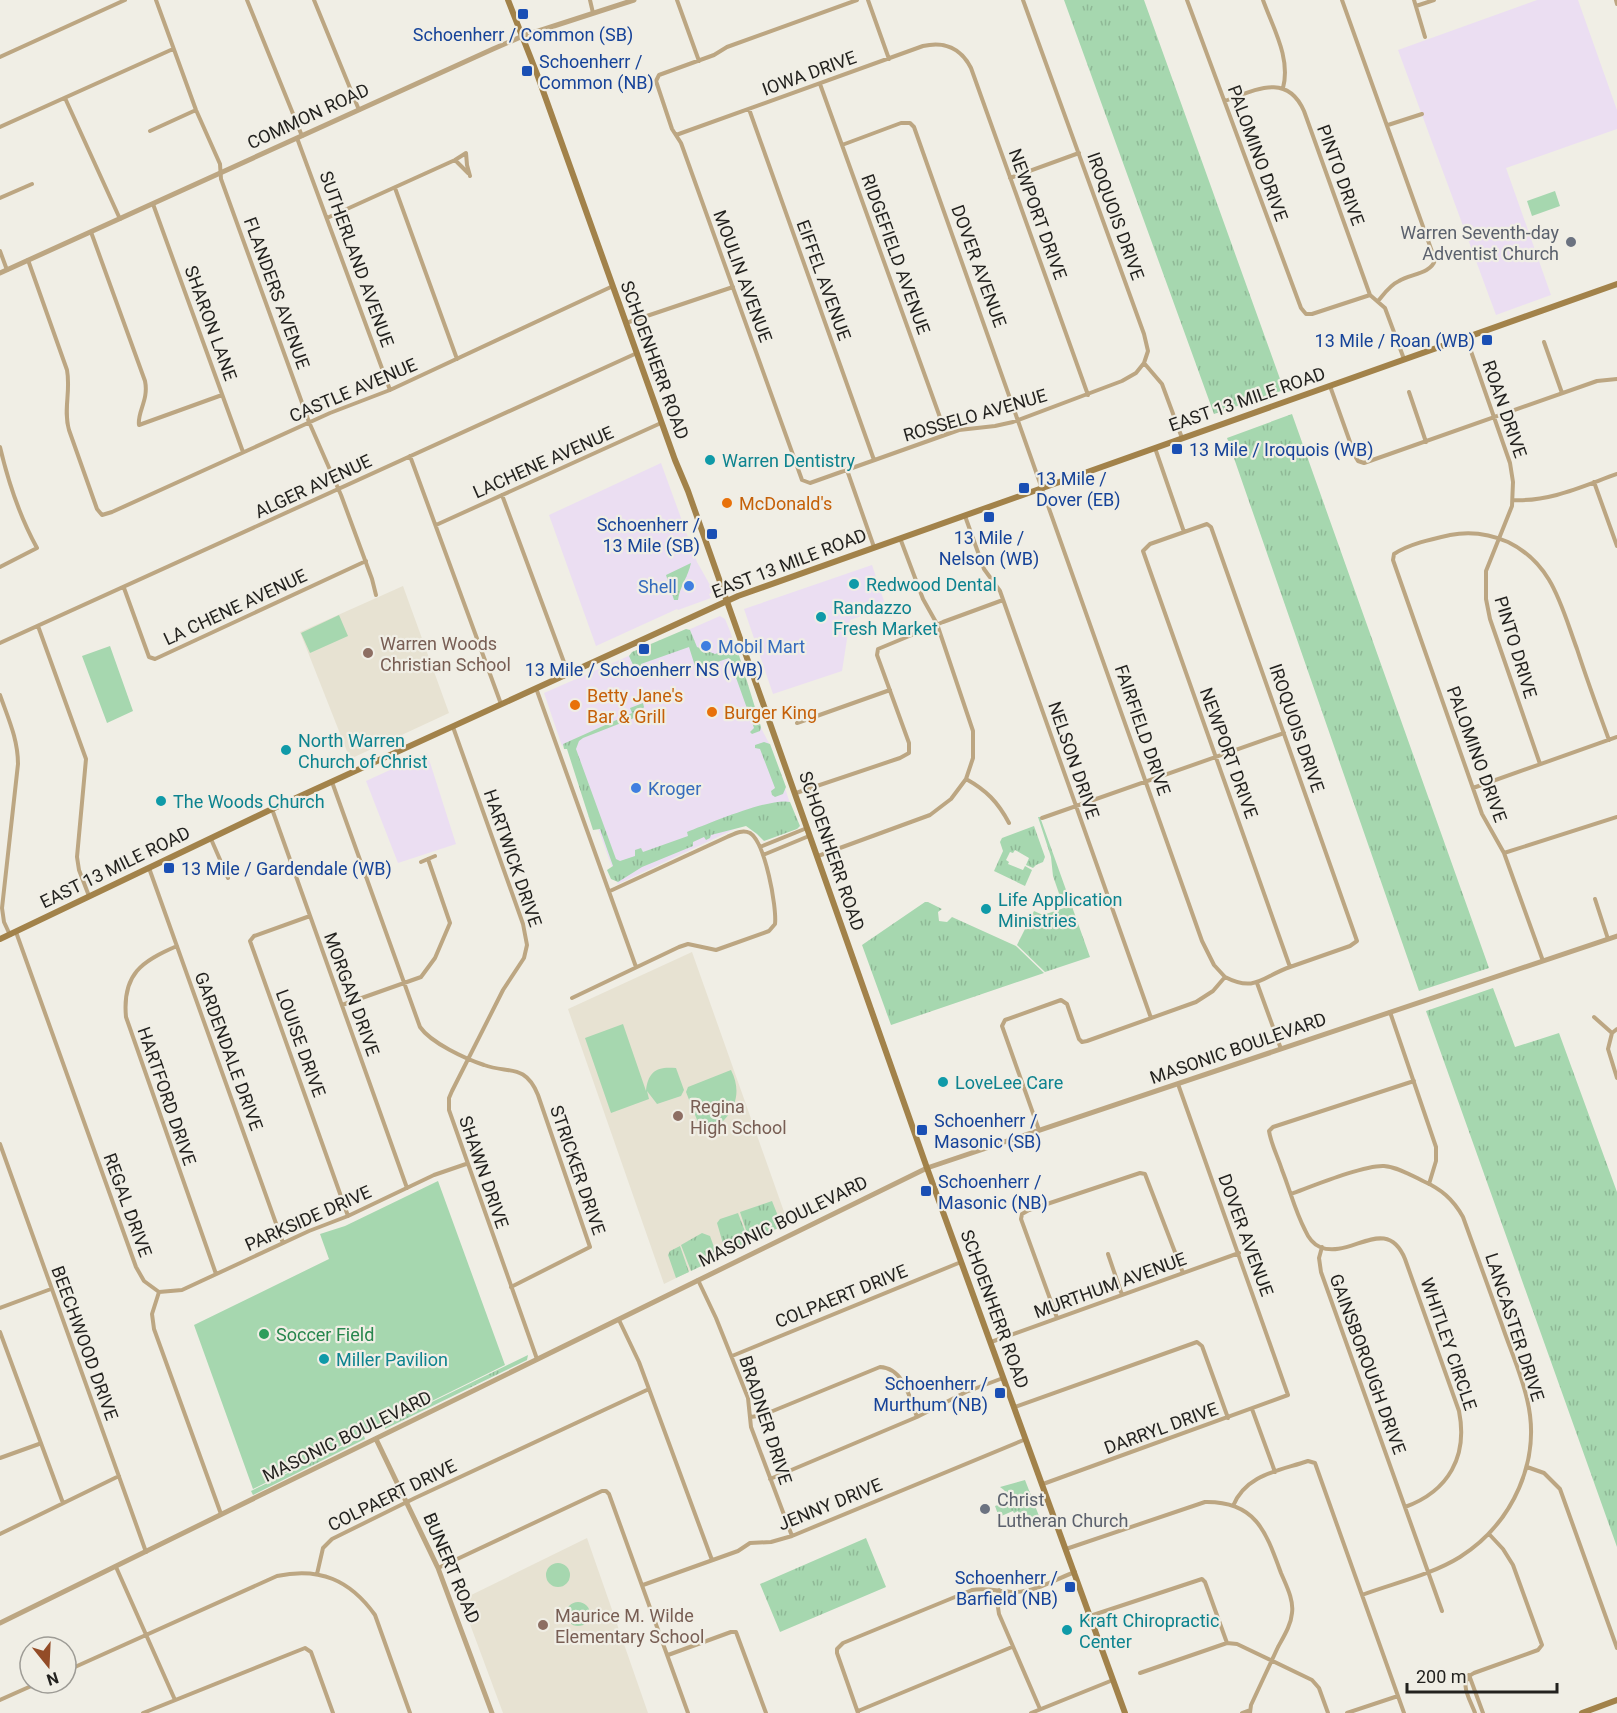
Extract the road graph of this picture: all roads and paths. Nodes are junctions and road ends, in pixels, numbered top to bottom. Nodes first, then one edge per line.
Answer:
1 (125, 0) edge
2 (156, 0) edge
3 (247, 0) edge
4 (314, 0) edge
5 (508, 0) edge
6 (590, 0) edge
7 (634, 0) edge
8 (677, 0) edge
9 (857, 0) edge
10 (868, 0) edge
11 (1023, 0) edge
12 (1187, 0) edge
13 (1263, 0) edge
14 (1342, 0) edge
15 (1414, 0) edge
16 (1434, 0) edge
17 (1416, 6) junction
18 (593, 13) junction
19 (523, 36) junction
20 (1425, 37) dead end
21 (953, 48) joint
22 (173, 49) junction
23 (0, 57) edge
24 (889, 58) junction
25 (699, 61) junction
26 (820, 84) junction
27 (1283, 88) junction
28 (65, 98) junction
29 (1226, 101) junction
30 (749, 109) junction
31 (196, 110) junction
32 (359, 110) junction
33 (1422, 114) dead end
34 (1388, 125) junction
35 (0, 128) edge
36 (150, 131) dead end
37 (676, 135) junction
38 (299, 137) junction
39 (842, 145) junction
40 (1079, 153) junction
41 (455, 160) junction
42 (221, 173) junction
43 (1010, 178) junction
44 (32, 184) dead end
45 (395, 188) junction
46 (0, 198) edge
47 (153, 204) junction
48 (327, 218) junction
49 (120, 219) junction
50 (91, 232) junction
51 (0, 251) edge
52 (28, 260) junction
53 (7, 270) junction
54 (0, 273) edge
55 (1617, 284) edge
56 (613, 286) junction
57 (733, 287) junction
58 (1370, 295) junction
59 (1378, 301) junction
60 (626, 323) junction
61 (1466, 337) junction
62 (1544, 342) dead end
63 (637, 353) junction
64 (457, 359) junction
65 (1404, 359) junction
66 (1144, 363) junction
67 (1617, 379) edge
68 (1330, 386) junction
69 (390, 390) junction
70 (1409, 392) dead end
71 (1563, 393) junction
72 (222, 395) junction
73 (1088, 395) junction
74 (1494, 418) junction
75 (1019, 420) junction
76 (309, 422) junction
77 (662, 423) junction
78 (946, 434) junction
79 (1182, 438) junction
80 (1426, 442) junction
81 (0, 447) edge
82 (1155, 447) junction
83 (243, 452) junction
84 (410, 456) junction
85 (874, 460) junction
86 (847, 470) junction
87 (1617, 474) edge
88 (1594, 482) junction
89 (807, 483) joint
90 (1043, 487) junction
91 (339, 488) junction
92 (502, 495) junction
93 (1513, 500) junction
94 (965, 515) junction
95 (436, 525) junction
96 (1184, 532) junction
97 (900, 538) junction
98 (1499, 538) junction
99 (1617, 546) edge
100 (874, 547) junction
101 (366, 561) junction
102 (0, 567) edge
103 (124, 588) junction
104 (376, 595) dead end
105 (1003, 600) junction
106 (728, 601) junction
107 (937, 624) junction
108 (38, 626) junction
109 (0, 643) edge
110 (568, 673) junction
111 (536, 687) junction
112 (890, 690) junction
113 (0, 695) edge
114 (501, 704) junction
115 (797, 723) dead end
116 (452, 726) junction
117 (1284, 733) junction
118 (1617, 737) edge
119 (1608, 740) junction
120 (1216, 757) junction
121 (1540, 764) junction
122 (966, 779) junction
123 (1146, 781) junction
124 (332, 782) junction
125 (1473, 788) junction
126 (796, 793) junction
127 (1076, 806) junction
128 (272, 809) junction
129 (1617, 817) edge
130 (1042, 818) dead end
131 (1009, 823) dead end
132 (807, 828) junction
133 (810, 836) junction
134 (211, 838) junction
135 (760, 848) junction
136 (1504, 853) junction
137 (763, 855) junction
138 (435, 856) dead end
139 (817, 856) junction
140 (428, 859) junction
141 (421, 862) dead end
142 (149, 868) junction
143 (228, 878) dead end
144 (610, 891) junction
145 (89, 897) junction
146 (1595, 899) dead end
147 (310, 916) junction
148 (13, 933) junction
149 (1617, 936) edge
150 (0, 939) edge
151 (1608, 939) junction
152 (177, 946) junction
153 (1543, 961) junction
154 (636, 967) junction
155 (1290, 967) junction
156 (1225, 977) junction
157 (1257, 983) junction
158 (404, 984) junction
159 (572, 998) dead end
160 (342, 1005) junction
161 (1390, 1012) junction
162 (1594, 1017) dead end
163 (1151, 1018) junction
164 (1617, 1029) edge
165 (1612, 1033) junction
166 (1281, 1049) junction
167 (469, 1058) junction
168 (1617, 1078) edge
169 (1414, 1081) junction
170 (1178, 1084) junction
171 (1039, 1130) junction
172 (0, 1144) edge
173 (466, 1164) junction
174 (927, 1168) junction
175 (1429, 1184) junction
176 (407, 1188) junction
177 (1291, 1194) junction
178 (348, 1216) junction
179 (283, 1243) junction
180 (1322, 1247) junction
181 (1239, 1253) junction
182 (1108, 1254) dead end
183 (962, 1262) junction
184 (1183, 1273) junction
185 (216, 1274) junction
186 (698, 1280) junction
187 (511, 1287) junction
188 (51, 1289) junction
189 (159, 1292) junction
190 (1122, 1295) junction
191 (0, 1308) edge
192 (1057, 1318) junction
193 (619, 1320) junction
194 (0, 1332) edge
195 (991, 1342) junction
196 (732, 1356) junction
197 (537, 1359) junction
198 (1003, 1378) junction
199 (649, 1389) junction
200 (1288, 1395) joint
201 (1015, 1407) junction
202 (1252, 1409) junction
203 (751, 1417) junction
204 (917, 1417) junction
205 (1228, 1418) junction
206 (1026, 1438) junction
207 (376, 1439) junction
208 (39, 1444) junction
209 (0, 1458) edge
210 (1527, 1467) junction
211 (1275, 1472) junction
212 (119, 1476) junction
213 (770, 1479) junction
214 (1043, 1484) junction
215 (407, 1502) junction
216 (63, 1503) junction
217 (1233, 1506) junction
218 (1405, 1507) junction
219 (221, 1514) junction
220 (0, 1534) edge
221 (1489, 1534) junction
222 (792, 1536) junction
223 (1066, 1549) junction
224 (146, 1551) junction
225 (712, 1560) junction
226 (116, 1567) junction
227 (438, 1568) junction
228 (1075, 1572) junction
229 (1428, 1572) junction
230 (318, 1574) junction
231 (643, 1585) junction
232 (999, 1590) junction
233 (1362, 1595) junction
234 (1442, 1611) dead end
235 (1090, 1616) junction
236 (0, 1623) edge
237 (147, 1635) junction
238 (1227, 1643) junction
239 (1012, 1647) junction
240 (1617, 1648) edge
241 (668, 1655) junction
242 (1272, 1661) junction
243 (78, 1666) edge
244 (1140, 1673) dead end
245 (1469, 1675) junction
246 (1113, 1679) junction
247 (18, 1692) edge
248 (1398, 1696) junction
249 (0, 1700) edge
250 (175, 1700) junction
251 (1617, 1700) edge
252 (1040, 1709) junction
253 (858, 1712) edge
254 (1250, 1712) edge
255 (143, 1713) edge
256 (333, 1713) edge
257 (410, 1713) edge
258 (492, 1713) edge
259 (688, 1713) edge
260 (766, 1713) edge
261 (1031, 1713) edge
262 (1125, 1713) edge
263 (1242, 1713) edge
264 (1328, 1713) edge
265 (1347, 1713) edge
266 (1404, 1713) edge
267 (1475, 1713) edge
268 (1483, 1713) edge
269 (1582, 1713) edge

1 - 23 street
2 - 22 street, FLANDERS AVENUE
3 - 38 street, SUTHERLAND AVENUE
4 - 32 street
5 - 19 main road, SCHOENHERR ROAD
6 - 18 street
7 - 18 street, COMMON ROAD
8 - 25 street
9 - 25 street
10 - 24 street
11 - 40 street, IROQUOIS DRIVE
12 - 29 street, PALOMINO DRIVE
13 - 27 street
14 - 34 street
15 - 17 street
16 - 17 street
17 - 20 street
18 - 19 street, COMMON ROAD
19 - 32 street, COMMON ROAD
19 - 56 main road, SCHOENHERR ROAD
21 - 24 street, IOWA DRIVE
21 - 43 street, NEWPORT DRIVE
22 - 28 street
22 - 31 street, FLANDERS AVENUE
24 - 26 street, IOWA DRIVE
25 - 37 street, MOULIN AVENUE
26 - 30 street, IOWA DRIVE
26 - 39 street, RIDGEFIELD AVENUE
27 - 29 street
27 - 58 street, PINTO DRIVE
28 - 35 street
28 - 49 street
29 - 58 street, PALOMINO DRIVE
30 - 37 street, IOWA DRIVE
30 - 85 street, EIFFEL AVENUE
31 - 36 street
31 - 42 street, FLANDERS AVENUE
32 - 38 street, COMMON ROAD
33 - 34 street
34 - 59 street
37 - 57 street, MOULIN AVENUE
38 - 42 street, COMMON ROAD
38 - 48 street, SUTHERLAND AVENUE
39 - 75 street, DOVER AVENUE
39 - 78 street, RIDGEFIELD AVENUE
40 - 43 street
40 - 66 street, IROQUOIS DRIVE
41 - 41 street
41 - 45 street
42 - 47 street, COMMON ROAD
42 - 76 street, FLANDERS AVENUE
43 - 73 street, NEWPORT DRIVE
44 - 46 street
45 - 48 street
45 - 64 street
47 - 49 street, COMMON ROAD
47 - 72 street, SHARON LANE
48 - 69 street, SUTHERLAND AVENUE
49 - 50 street, COMMON ROAD
50 - 52 street, COMMON ROAD
50 - 72 street
51 - 53 street
52 - 53 street, COMMON ROAD
52 - 83 street, CASTLE AVENUE
53 - 54 street, COMMON ROAD
55 - 61 main road, EAST 13 MILE ROAD
56 - 60 main road, SCHOENHERR ROAD
56 - 64 street, CASTLE AVENUE
57 - 60 street
57 - 89 street, MOULIN AVENUE
58 - 59 street
59 - 65 street
60 - 63 main road, SCHOENHERR ROAD
61 - 65 main road, EAST 13 MILE ROAD
61 - 74 street, ROAN DRIVE
62 - 71 street
63 - 77 main road, SCHOENHERR ROAD
63 - 84 street, ALGER AVENUE
64 - 69 street, CASTLE AVENUE
65 - 68 main road, EAST 13 MILE ROAD
66 - 73 street, ROSSELO AVENUE
66 - 79 street
67 - 71 street
68 - 79 main road, EAST 13 MILE ROAD
68 - 80 street
69 - 76 street, CASTLE AVENUE
70 - 80 street
71 - 74 street
72 - 83 street, SHARON LANE
73 - 75 street, ROSSELO AVENUE
74 - 80 street
74 - 93 street, ROAN DRIVE
75 - 78 street, ROSSELO AVENUE
75 - 90 street, DOVER AVENUE
76 - 83 street, CASTLE AVENUE
76 - 91 street, FLANDERS AVENUE
77 - 92 street, LACHENE AVENUE
77 - 106 main road, SCHOENHERR ROAD
78 - 85 street, ROSSELO AVENUE
79 - 82 main road, EAST 13 MILE ROAD
81 - 102 street
82 - 90 main road, EAST 13 MILE ROAD
82 - 96 street
84 - 91 street, ALGER AVENUE
84 - 95 street
85 - 86 street, ROSSELO AVENUE
86 - 89 street, ROSSELO AVENUE
86 - 100 street
87 - 88 street
88 - 93 street
88 - 99 street
90 - 94 main road, EAST 13 MILE ROAD
90 - 123 street, FAIRFIELD DRIVE
91 - 101 street, FLANDERS AVENUE
91 - 103 street, ALGER AVENUE
92 - 95 street, LACHENE AVENUE
92 - 110 street
93 - 98 street, ROAN DRIVE
94 - 97 main road, EAST 13 MILE ROAD
94 - 105 street, NELSON DRIVE
95 - 114 street
96 - 117 street, IROQUOIS DRIVE
96 - 120 street, NEWPORT DRIVE
97 - 100 main road, EAST 13 MILE ROAD
97 - 107 street
98 - 119 street
98 - 121 street, PINTO DRIVE
98 - 125 street, PALOMINO DRIVE
100 - 106 main road, EAST 13 MILE ROAD
101 - 103 street, LA CHENE AVENUE
101 - 104 street, FLANDERS AVENUE
103 - 108 street, ALGER AVENUE
105 - 107 street
105 - 127 street, NELSON DRIVE
106 - 110 main road, EAST 13 MILE ROAD
106 - 126 main road, SCHOENHERR ROAD
107 - 112 street
107 - 122 street
108 - 109 street, ALGER AVENUE
108 - 145 street
110 - 111 main road, EAST 13 MILE ROAD
111 - 114 main road, EAST 13 MILE ROAD
111 - 144 street
112 - 115 street
112 - 126 street
113 - 148 street, REGAL DRIVE
114 - 116 main road, EAST 13 MILE ROAD
116 - 124 main road, EAST 13 MILE ROAD
116 - 167 street, HARTWICK DRIVE
117 - 120 street
117 - 155 street, IROQUOIS DRIVE
118 - 119 street
119 - 121 street
120 - 123 street
120 - 155 street, NEWPORT DRIVE
121 - 125 street
122 - 131 street
122 - 139 street
123 - 127 street
123 - 156 street, FAIRFIELD DRIVE
124 - 128 main road, EAST 13 MILE ROAD
124 - 158 street
125 - 136 street, PALOMINO DRIVE
126 - 132 main road, SCHOENHERR ROAD
127 - 130 street
127 - 163 street, NELSON DRIVE
128 - 134 main road, EAST 13 MILE ROAD
128 - 147 street, MORGAN DRIVE
129 - 136 street
132 - 133 main road, SCHOENHERR ROAD
132 - 135 street
133 - 137 street
133 - 139 main road, SCHOENHERR ROAD
134 - 142 main road, EAST 13 MILE ROAD
134 - 143 street
135 - 137 street
135 - 144 street
136 - 153 street, PALOMINO DRIVE
137 - 154 street
138 - 140 street
139 - 174 main road, SCHOENHERR ROAD
140 - 141 street
140 - 158 street
142 - 145 main road, EAST 13 MILE ROAD
142 - 152 street, GARDENDALE DRIVE
144 - 154 street
145 - 148 main road, EAST 13 MILE ROAD
146 - 151 street
147 - 160 street, MORGAN DRIVE
147 - 178 street, LOUISE DRIVE
148 - 150 main road, EAST 13 MILE ROAD
148 - 189 street, REGAL DRIVE
149 - 151 street, MASONIC BOULEVARD
151 - 153 street, MASONIC BOULEVARD
152 - 179 street, GARDENDALE DRIVE
152 - 185 street, HARTFORD DRIVE
153 - 161 street, MASONIC BOULEVARD
154 - 159 street
155 - 157 street
156 - 157 street
156 - 163 street
157 - 166 street
158 - 160 street
158 - 167 street
160 - 176 street, MORGAN DRIVE
161 - 166 street, MASONIC BOULEVARD
161 - 169 street
162 - 165 street
163 - 171 street
164 - 165 street
165 - 168 street
166 - 170 street, MASONIC BOULEVARD
167 - 173 street, SHAWN DRIVE
167 - 187 street, STRICKER DRIVE
169 - 175 street
169 - 177 street
170 - 171 street, MASONIC BOULEVARD
170 - 181 street, DOVER AVENUE
171 - 174 street, MASONIC BOULEVARD
172 - 188 street, BEECHWOOD DRIVE
173 - 176 street, PARKSIDE DRIVE
173 - 187 street, SHAWN DRIVE
174 - 183 main road, SCHOENHERR ROAD
174 - 186 street, MASONIC BOULEVARD
175 - 177 street, LANCASTER DRIVE
175 - 210 street, LANCASTER DRIVE
176 - 178 street, PARKSIDE DRIVE
177 - 180 street
178 - 179 street, PARKSIDE DRIVE
179 - 185 street, PARKSIDE DRIVE
180 - 218 street, GAINSBOROUGH DRIVE
180 - 218 street, WHITLEY CIRCLE
181 - 184 street, MURTHUM AVENUE
181 - 200 street, DOVER AVENUE
182 - 190 street
183 - 195 main road, SCHOENHERR ROAD
183 - 196 street, COLPAERT DRIVE
184 - 190 street, MURTHUM AVENUE
184 - 192 street
185 - 189 street, PARKSIDE DRIVE
186 - 193 street, MASONIC BOULEVARD
186 - 196 street, BRADNER DRIVE
187 - 197 street, SHAWN DRIVE
188 - 191 street
188 - 212 street, BEECHWOOD DRIVE
189 - 219 street
190 - 192 street, MURTHUM AVENUE
192 - 195 street, MURTHUM AVENUE
193 - 197 street, MASONIC BOULEVARD
193 - 199 street
194 - 208 street
195 - 198 main road, SCHOENHERR ROAD
196 - 203 street, BRADNER DRIVE
197 - 207 street, MASONIC BOULEVARD
198 - 201 main road, SCHOENHERR ROAD
198 - 204 street
199 - 215 street, COLPAERT DRIVE
199 - 225 street
200 - 202 street, DARRYL DRIVE
201 - 205 street
201 - 206 main road, SCHOENHERR ROAD
202 - 205 street, DARRYL DRIVE
202 - 211 street
203 - 204 street
203 - 213 street, BRADNER DRIVE
204 - 213 street
205 - 214 street, DARRYL DRIVE
206 - 214 main road, SCHOENHERR ROAD
206 - 222 street, JENNY DRIVE
207 - 215 street, BUNERT ROAD
207 - 219 street, MASONIC BOULEVARD
208 - 209 street
208 - 216 street
210 - 221 street, LANCASTER DRIVE
210 - 240 street
211 - 217 street
211 - 233 street
212 - 216 street
212 - 224 street, BEECHWOOD DRIVE
213 - 222 street, BRADNER DRIVE
214 - 223 main road, SCHOENHERR ROAD
215 - 227 street, BUNERT ROAD
215 - 230 street, COLPAERT DRIVE
216 - 220 street
217 - 223 street
217 - 242 street
218 - 229 street, GAINSBOROUGH DRIVE
219 - 224 street, MASONIC BOULEVARD
221 - 229 street, LANCASTER DRIVE
221 - 245 street
222 - 225 street, JENNY DRIVE
223 - 228 main road, SCHOENHERR ROAD
224 - 226 street, MASONIC BOULEVARD
225 - 231 street, JENNY DRIVE
226 - 236 street, MASONIC BOULEVARD
226 - 237 street
227 - 231 street
227 - 258 street, BUNERT ROAD
228 - 232 street
228 - 235 main road, SCHOENHERR ROAD
229 - 233 street, LANCASTER DRIVE
229 - 234 street, GAINSBOROUGH DRIVE
230 - 237 street
230 - 257 street
231 - 241 street
232 - 239 street
232 - 253 street
233 - 248 street
235 - 238 street
235 - 246 main road, SCHOENHERR ROAD
237 - 243 street
237 - 250 street
238 - 242 street
238 - 244 street
239 - 252 street
239 - 253 street
241 - 259 street
241 - 260 street
242 - 254 street
242 - 264 street
245 - 267 street
245 - 268 street
246 - 252 street
246 - 262 main road, SCHOENHERR ROAD
247 - 249 street
248 - 265 street
248 - 266 street
250 - 255 street
250 - 256 street
251 - 269 main road
252 - 261 street
254 - 263 street

